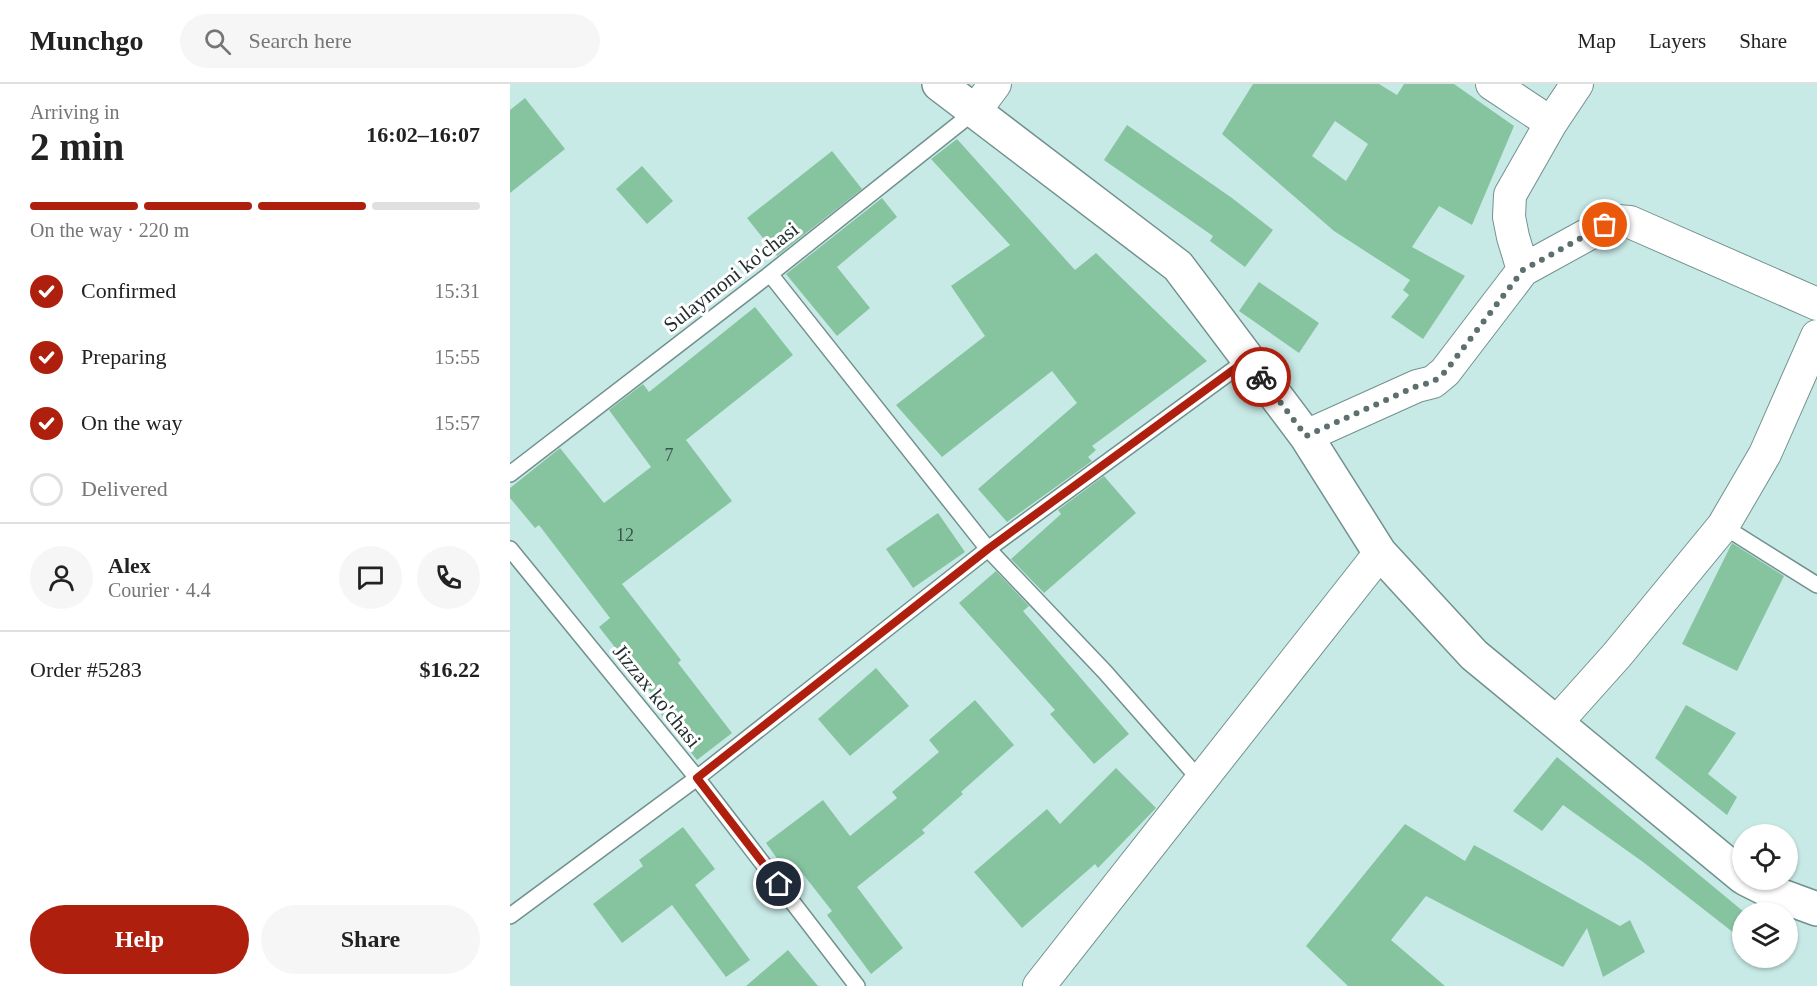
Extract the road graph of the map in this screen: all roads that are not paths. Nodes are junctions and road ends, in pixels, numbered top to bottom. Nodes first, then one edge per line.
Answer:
1 (939, 84) edge
2 (995, 84) edge
3 (1492, 84) edge
4 (1577, 84) edge
5 (975, 111) junction
6 (1551, 123) junction
7 (1523, 270) junction
8 (770, 274) junction
9 (1817, 304) edge
10 (1817, 336) edge
11 (1248, 359) junction
12 (1306, 436) junction
13 (510, 474) edge
14 (1723, 526) junction
15 (510, 549) edge
16 (988, 549) junction
17 (1380, 553) junction
18 (1817, 585) edge
19 (1557, 722) junction
20 (697, 778) junction
21 (1202, 781) junction
22 (1732, 867) edge
23 (1768, 890) edge
24 (1817, 909) edge
25 (510, 916) edge
26 (857, 986) edge
27 (1039, 986) edge

1 - 5 street
2 - 5 street
3 - 6 street
4 - 6 street
5 - 8 lane, Sulaymoni ko'chasi
5 - 11 street
6 - 7 street
7 - 9 street
7 - 12 street
8 - 13 lane, Sulaymoni ko'chasi
8 - 16 lane
10 - 14 street
11 - 12 street
11 - 16 lane
12 - 17 street
14 - 18 lane
14 - 19 street
15 - 20 lane, Jizzax ko'chasi
16 - 20 lane
16 - 21 lane
17 - 19 street
17 - 21 street
19 - 22 street
20 - 25 lane
20 - 26 lane, Jizzax ko'chasi
21 - 27 street
23 - 24 street

